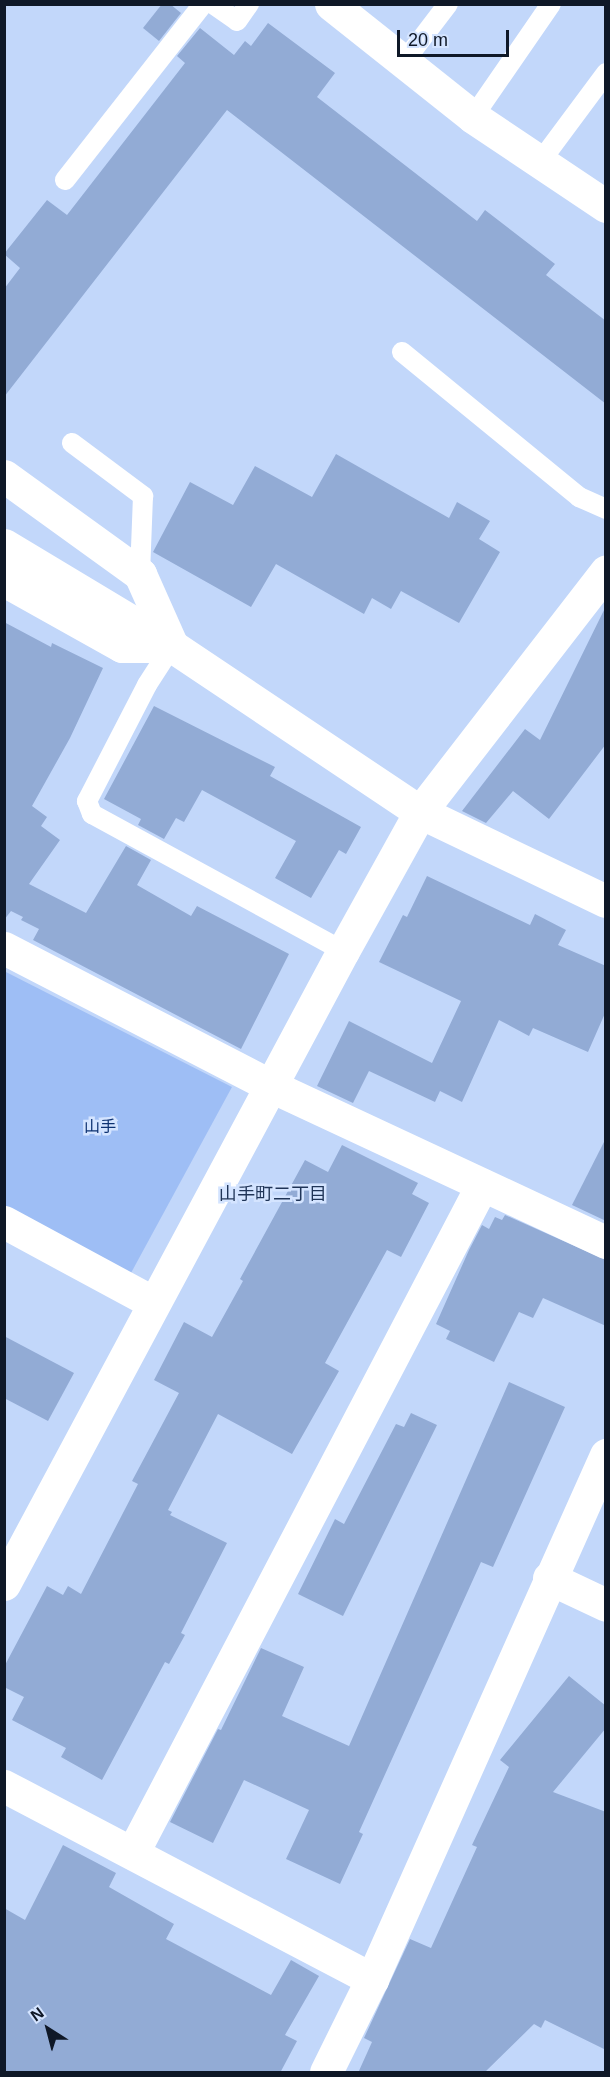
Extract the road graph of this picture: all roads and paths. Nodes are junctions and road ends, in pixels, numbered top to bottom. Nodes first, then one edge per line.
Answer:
1 (203, 4) edge
2 (213, 4) edge
3 (249, 4) edge
4 (448, 4) edge
5 (551, 4) edge
6 (334, 5) edge
7 (403, 63) junction
8 (606, 73) edge
9 (473, 117) junction
10 (540, 162) junction
11 (65, 180) dead end
12 (606, 206) edge
13 (402, 352) dead end
14 (72, 443) dead end
15 (4, 476) edge
16 (606, 509) edge
17 (4, 545) edge
18 (606, 571) edge
19 (141, 574) junction
20 (4, 580) edge
21 (172, 646) junction
22 (420, 812) junction
23 (606, 901) edge
24 (4, 948) edge
25 (343, 951) junction
26 (271, 1086) junction
27 (482, 1185) junction
28 (4, 1222) edge
29 (606, 1242) edge
30 (153, 1303) junction
31 (606, 1455) edge
32 (549, 1578) junction
33 (4, 1584) edge
34 (606, 1605) edge
35 (4, 1786) edge
36 (133, 1852) junction
37 (372, 1979) junction
38 (326, 2073) edge

1 - 11 lane
2 - 3 lane
4 - 7 lane
5 - 9 lane
6 - 7 street
7 - 9 street
8 - 10 lane
9 - 10 street
10 - 12 street
13 - 16 lane
14 - 19 lane
15 - 19 street
17 - 21 street
18 - 22 street
19 - 21 street
20 - 21 street
21 - 22 street
21 - 25 lane
22 - 23 street
22 - 25 street
24 - 26 street
25 - 26 street
26 - 27 street
26 - 30 street
27 - 29 street
27 - 36 street
28 - 30 street
30 - 33 street
31 - 32 street
32 - 34 street
32 - 37 street
35 - 36 street
36 - 37 street
37 - 38 street

